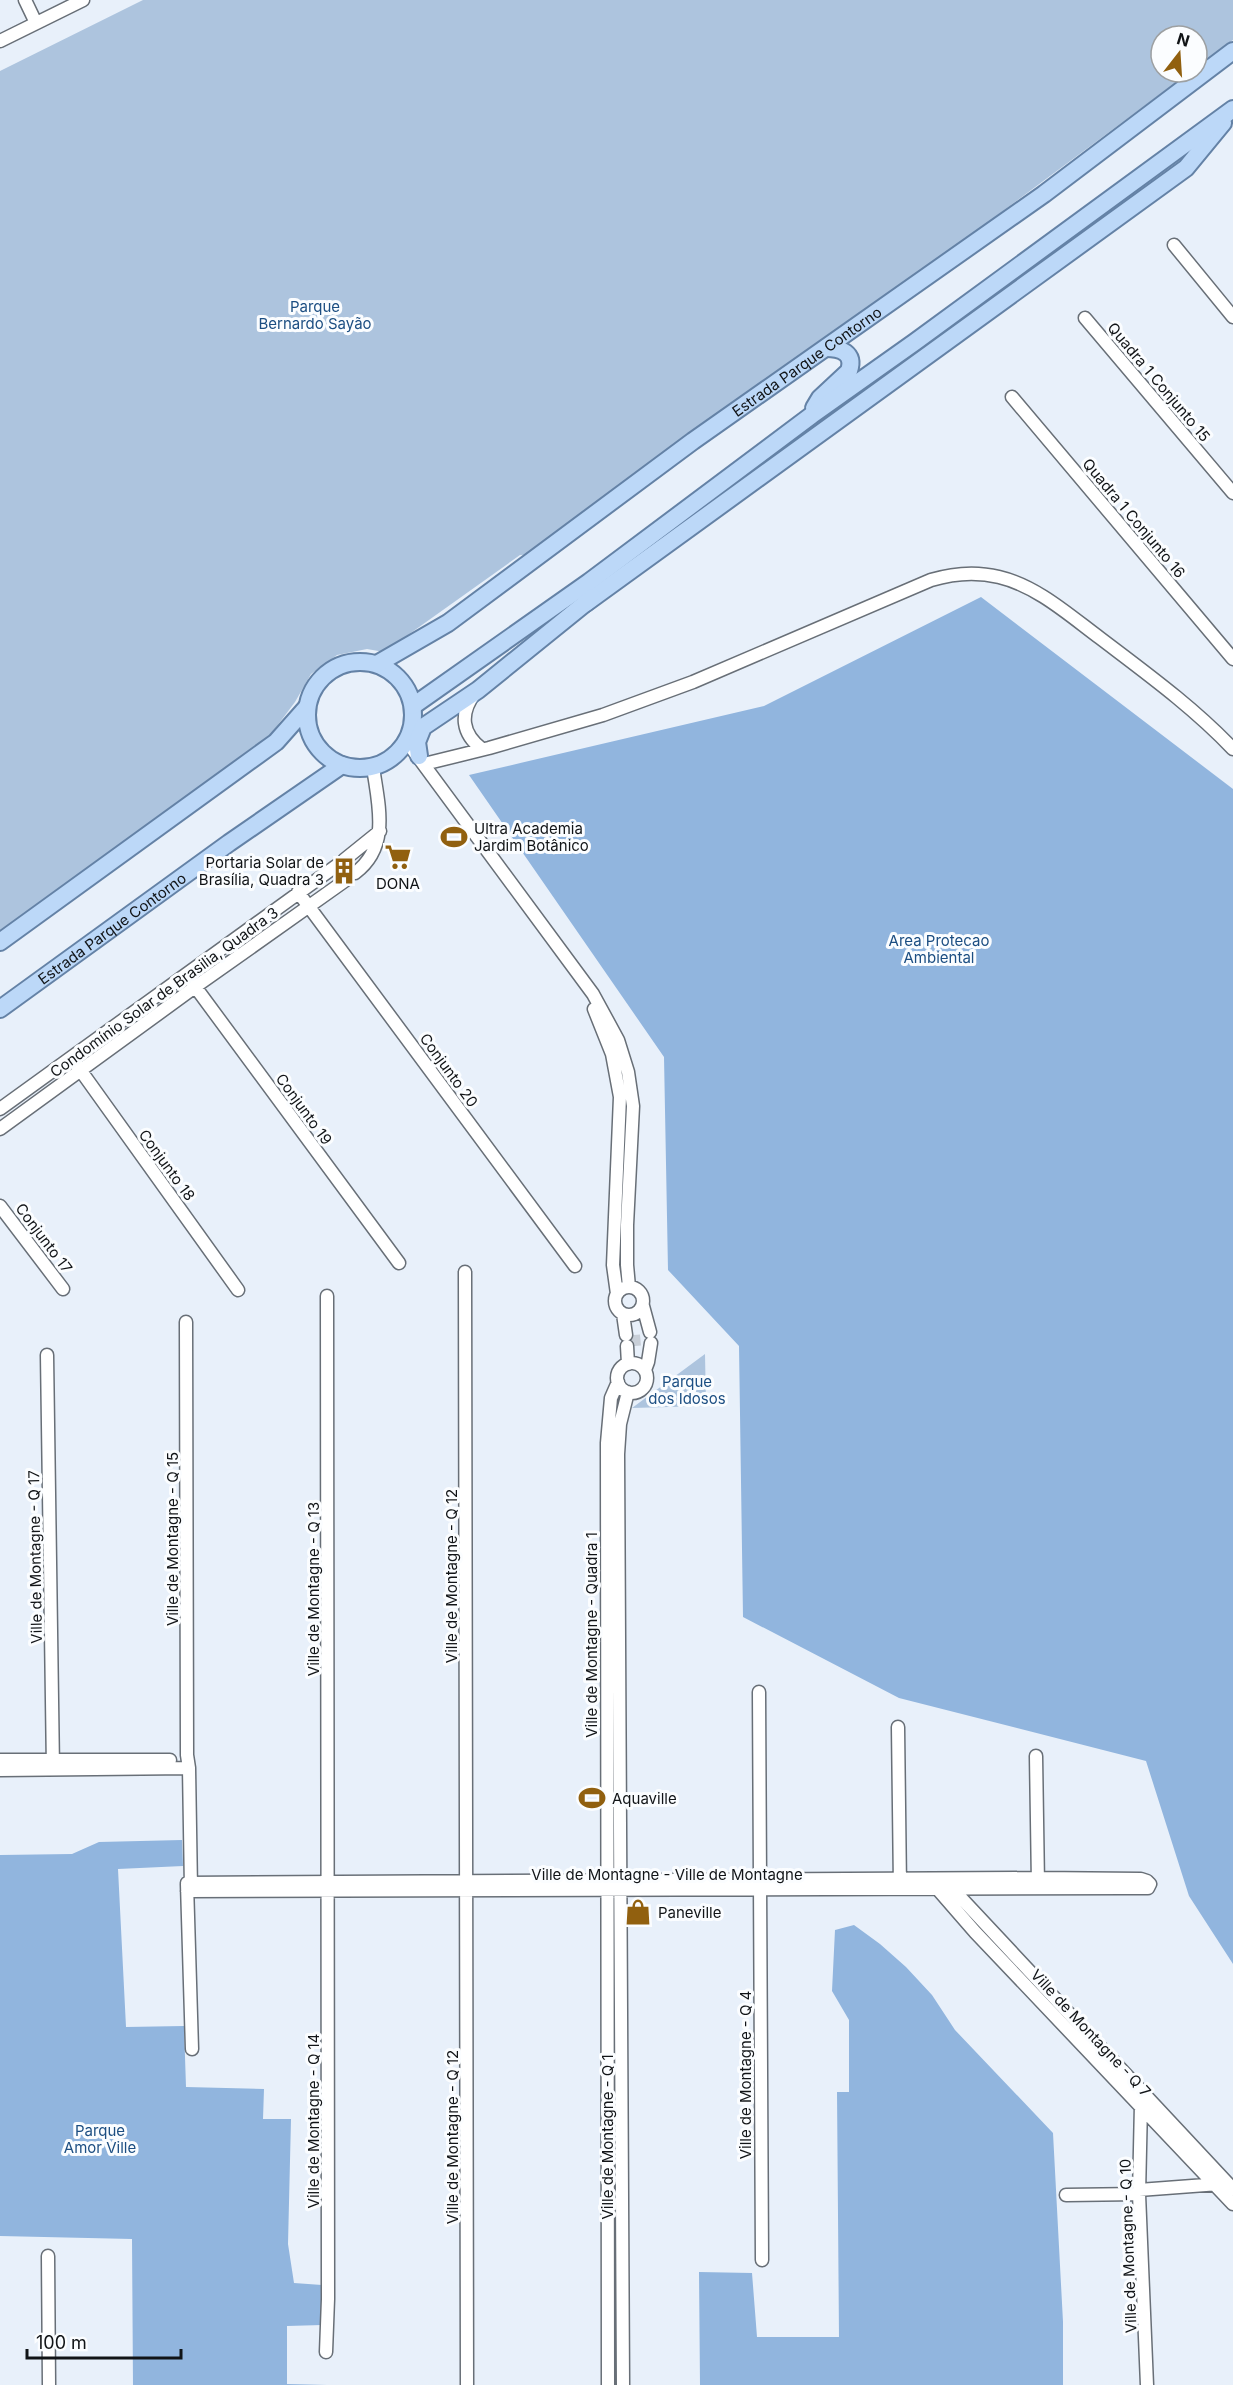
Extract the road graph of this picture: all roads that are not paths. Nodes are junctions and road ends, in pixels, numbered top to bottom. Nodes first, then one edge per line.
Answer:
1 (25, 0) edge
2 (83, 0) edge
3 (36, 23) junction
4 (0, 41) edge
5 (1233, 51) edge
6 (1233, 109) edge
7 (1174, 245) dead end
8 (1233, 317) edge
9 (1085, 318) dead end
10 (826, 348) junction
11 (1012, 397) dead end
12 (812, 415) junction
13 (1233, 493) edge
14 (650, 536) junction
15 (586, 603) junction
16 (1233, 659) edge
17 (377, 664) junction
18 (478, 690) junction
19 (413, 706) junction
20 (307, 707) junction
21 (407, 742) junction
22 (482, 749) junction
23 (1233, 749) edge
24 (422, 760) junction
25 (342, 765) junction
26 (373, 766) junction
27 (380, 830) junction
28 (298, 892) junction
29 (309, 906) junction
30 (0, 942) edge
31 (185, 973) junction
32 (576, 973) junction
33 (195, 987) junction
34 (0, 1009) edge
35 (72, 1057) junction
36 (80, 1070) junction
37 (0, 1109) edge
38 (0, 1129) edge
39 (0, 1206) edge
40 (399, 1263) dead end
41 (575, 1266) dead end
42 (465, 1272) dead end
43 (629, 1287) junction
44 (63, 1289) dead end
45 (238, 1290) dead end
46 (617, 1294) junction
47 (327, 1296) dead end
48 (643, 1306) junction
49 (626, 1315) junction
50 (186, 1322) dead end
51 (47, 1355) dead end
52 (636, 1366) junction
53 (618, 1382) junction
54 (627, 1392) junction
55 (613, 1543) junction
56 (759, 1692) dead end
57 (606, 1725) junction
58 (620, 1725) junction
59 (898, 1728) dead end
60 (1036, 1756) dead end
61 (0, 1760) edge
62 (186, 1762) junction
63 (53, 1764) junction
64 (0, 1770) edge
65 (1038, 1883) junction
66 (759, 1884) junction
67 (900, 1884) junction
68 (941, 1884) junction
69 (1144, 1884) dead end
70 (467, 1885) junction
71 (606, 1885) junction
72 (620, 1885) junction
73 (328, 1886) junction
74 (189, 1889) junction
75 (192, 2049) dead end
76 (607, 2054) junction
77 (622, 2054) junction
78 (1143, 2093) junction
79 (1141, 2107) junction
80 (1225, 2185) edge
81 (1139, 2192) junction
82 (1066, 2195) dead end
83 (1233, 2204) edge
84 (48, 2256) dead end
85 (762, 2260) dead end
86 (608, 2324) junction
87 (624, 2325) junction
88 (326, 2352) dead end
89 (49, 2385) edge
90 (467, 2385) edge
91 (608, 2385) edge
92 (623, 2385) edge
93 (1147, 2385) edge

1 - 3 street
2 - 3 street
3 - 4 street
5 - 10 main road, Estrada Parque Contorno
6 - 12 main road
6 - 15 main road
7 - 8 street
9 - 13 street, Quadra 1 Conjunto 15
10 - 12 main road
10 - 17 main road, Estrada Parque Contorno
11 - 16 street, Quadra 1 Conjunto 16
12 - 14 main road
14 - 15 main road
14 - 19 main road
15 - 18 main road
17 - 19 main road
17 - 20 main road
18 - 22 street
18 - 24 main road
19 - 21 main road
20 - 25 main road
20 - 30 main road
21 - 24 street
21 - 26 main road
22 - 23 street
22 - 24 street
24 - 32 street
25 - 26 main road
25 - 34 main road, Estrada Parque Contorno
26 - 27 street
27 - 28 street, Condomínio Solar de Brasilia, Quadra 3
27 - 29 street, Condomínio Solar de Brasilia, Quadra 3
28 - 29 street, Conjunto 20
28 - 31 street, Condomínio Solar de Brasilia, Quadra 3
29 - 33 street, Condomínio Solar de Brasilia, Quadra 3
29 - 41 street, Conjunto 20
31 - 33 street, Conjunto 19
31 - 35 street, Condomínio Solar de Brasilia, Quadra 3
32 - 43 street
32 - 46 street
33 - 36 street, Condomínio Solar de Brasilia, Quadra 3
33 - 40 street, Conjunto 19
35 - 36 street, Conjunto 18
35 - 37 street, Condomínio Solar de Brasilia, Quadra 3
36 - 38 street, Condomínio Solar de Brasilia, Quadra 3
36 - 45 street, Conjunto 18
39 - 44 street, Conjunto 17
42 - 70 street, Ville de Montagne - Q 12
43 - 46 street
43 - 48 street
46 - 49 street
47 - 73 street, Ville de Montagne - Q 13
48 - 49 street
48 - 52 street
49 - 52 street
50 - 62 street, Ville de Montagne - Q 15
51 - 63 street, Ville de Montagne - Q 17
52 - 53 street
52 - 54 street
53 - 54 street
53 - 55 street, Ville de Montagne - Quadra 1
54 - 55 street, Ville de Montagne - Quadra 1
55 - 57 street, Ville de Montagne - Quadra 1
55 - 58 street, Ville de Montagne - Quadra 1
56 - 66 street, Ville de Montagne - Q 4
57 - 58 street
57 - 71 street, Ville de Montagne - Quadra 1
58 - 72 street, Ville de Montagne - Quadra 1
59 - 67 street
60 - 65 street
61 - 63 street
62 - 63 street
62 - 74 street, Ville de Montagne - Q 15
63 - 64 street
65 - 68 street, Ville de Montagne - Ville de Montagne
65 - 69 street, Ville de Montagne - Ville de Montagne
66 - 67 street, Ville de Montagne - Ville de Montagne
66 - 72 street, Ville de Montagne - Ville de Montagne
66 - 85 street, Ville de Montagne - Q 4
67 - 68 street, Ville de Montagne - Ville de Montagne
68 - 78 street, Ville de Montagne - Q 7
68 - 79 street, Ville de Montagne - Q 7
70 - 71 street, Ville de Montagne - Ville de Montagne
70 - 73 street, Ville de Montagne - Ville de Montagne
70 - 90 street, Ville de Montagne - Q 12
71 - 72 street, Ville de Montagne - Ville de Montagne
71 - 76 street, Ville de Montagne - Q 1
72 - 77 street, Ville de Montagne - Q 1
73 - 74 street, Ville de Montagne - Ville de Montagne
73 - 88 street, Ville de Montagne - Q 14
74 - 75 street, Ville de Montagne - Q 15
76 - 77 street
76 - 86 street, Ville de Montagne - Q 1
77 - 87 street, Ville de Montagne - Q 1
78 - 79 street, Ville de Montagne - Q 10
78 - 80 street, Ville de Montagne - Q 7
79 - 80 street, Ville de Montagne - Q 7
79 - 81 street, Ville de Montagne - Q 10
80 - 81 street
80 - 83 street, Ville de Montagne - Q 7
81 - 82 street
81 - 93 street, Ville de Montagne - Q 10
84 - 89 street
86 - 87 street
86 - 91 street, Ville de Montagne - Q 1
87 - 92 street, Ville de Montagne - Q 1

